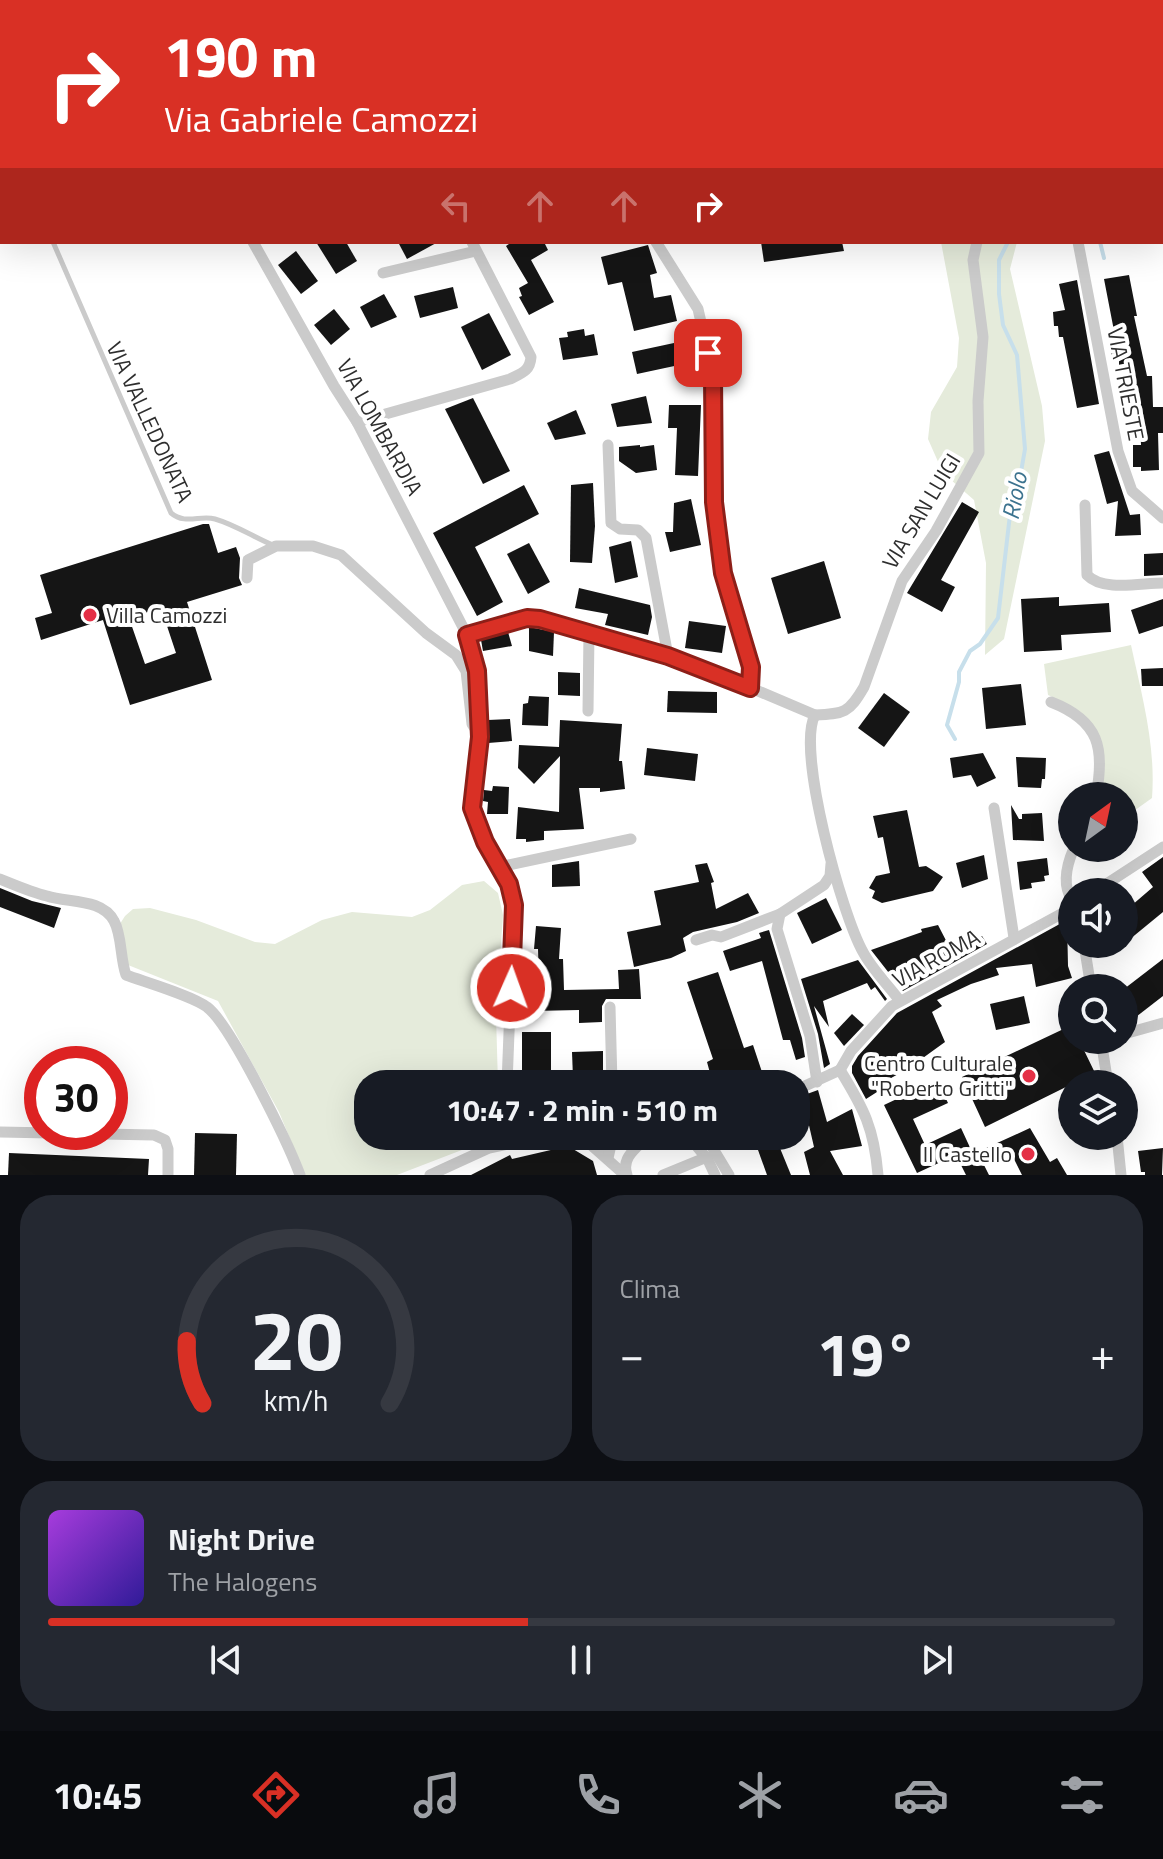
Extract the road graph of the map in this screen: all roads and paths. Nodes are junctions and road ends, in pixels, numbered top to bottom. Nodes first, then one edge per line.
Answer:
1 (54, 244) edge
2 (254, 244) edge
3 (657, 244) edge
4 (977, 244) edge
5 (1078, 244) edge
6 (474, 246) edge
7 (383, 273) dead end
8 (357, 422) junction
9 (608, 445) dead end
10 (1085, 505) dead end
11 (1163, 518) edge
12 (276, 546) junction
13 (247, 578) dead end
14 (1163, 583) edge
15 (589, 632) junction
16 (467, 635) junction
17 (668, 656) junction
18 (750, 688) junction
19 (1051, 702) dead end
20 (588, 711) dead end
21 (815, 715) junction
22 (480, 737) junction
23 (1098, 782) edge
24 (994, 808) dead end
25 (631, 839) dead end
26 (1163, 847) edge
27 (831, 864) junction
28 (499, 867) junction
29 (1115, 878) edge
30 (0, 879) edge
31 (824, 885) junction
32 (842, 893) junction
33 (780, 914) junction
34 (1058, 915) edge
35 (1014, 938) junction
36 (696, 940) dead end
37 (900, 1001) junction
38 (610, 1007) dead end
39 (1163, 1023) edge
40 (1138, 1030) edge
41 (508, 1070) edge
42 (612, 1070) edge
43 (840, 1070) junction
44 (817, 1082) junction
45 (810, 1085) edge
46 (0, 1132) edge
47 (483, 1150) edge
48 (598, 1150) edge
49 (610, 1150) edge
50 (635, 1150) edge
51 (701, 1150) edge
52 (715, 1150) edge
53 (1118, 1150) edge
54 (707, 1157) junction
55 (608, 1158) junction
56 (168, 1175) edge
57 (300, 1175) edge
58 (430, 1175) edge
59 (626, 1175) edge
60 (663, 1175) edge
61 (715, 1175) edge
62 (729, 1175) edge
63 (878, 1175) edge
64 (1121, 1175) edge

1 - 12 lane, VIA VALLEDONATA
2 - 8 street, VIA LOMBARDIA
3 - 18 street
4 - 21 street, VIA SAN LUIGI
5 - 11 street, VIA TRIESTE
6 - 7 street
6 - 8 street
8 - 16 street, VIA LOMBARDIA
9 - 17 street
10 - 14 street
12 - 13 street
12 - 22 street
15 - 16 street
15 - 17 street
15 - 20 street
16 - 22 street, VIA LOMBARDIA
17 - 18 street
18 - 21 street
19 - 23 street
21 - 27 street
22 - 28 street
24 - 35 street
25 - 28 street
26 - 29 street
27 - 31 street
27 - 32 street
28 - 41 street
30 - 57 street
31 - 32 street
31 - 33 street
32 - 37 street
33 - 36 street
33 - 44 street
34 - 35 street, VIA ROMA
35 - 37 street, VIA ROMA
37 - 43 street, VIA ROMA
38 - 42 street
39 - 40 street
43 - 44 street
43 - 63 street
44 - 45 street
46 - 56 street
47 - 58 street
48 - 55 street
49 - 55 street
50 - 59 street
51 - 54 street
52 - 62 street
53 - 64 street
54 - 60 street
54 - 61 street
55 - 59 street

